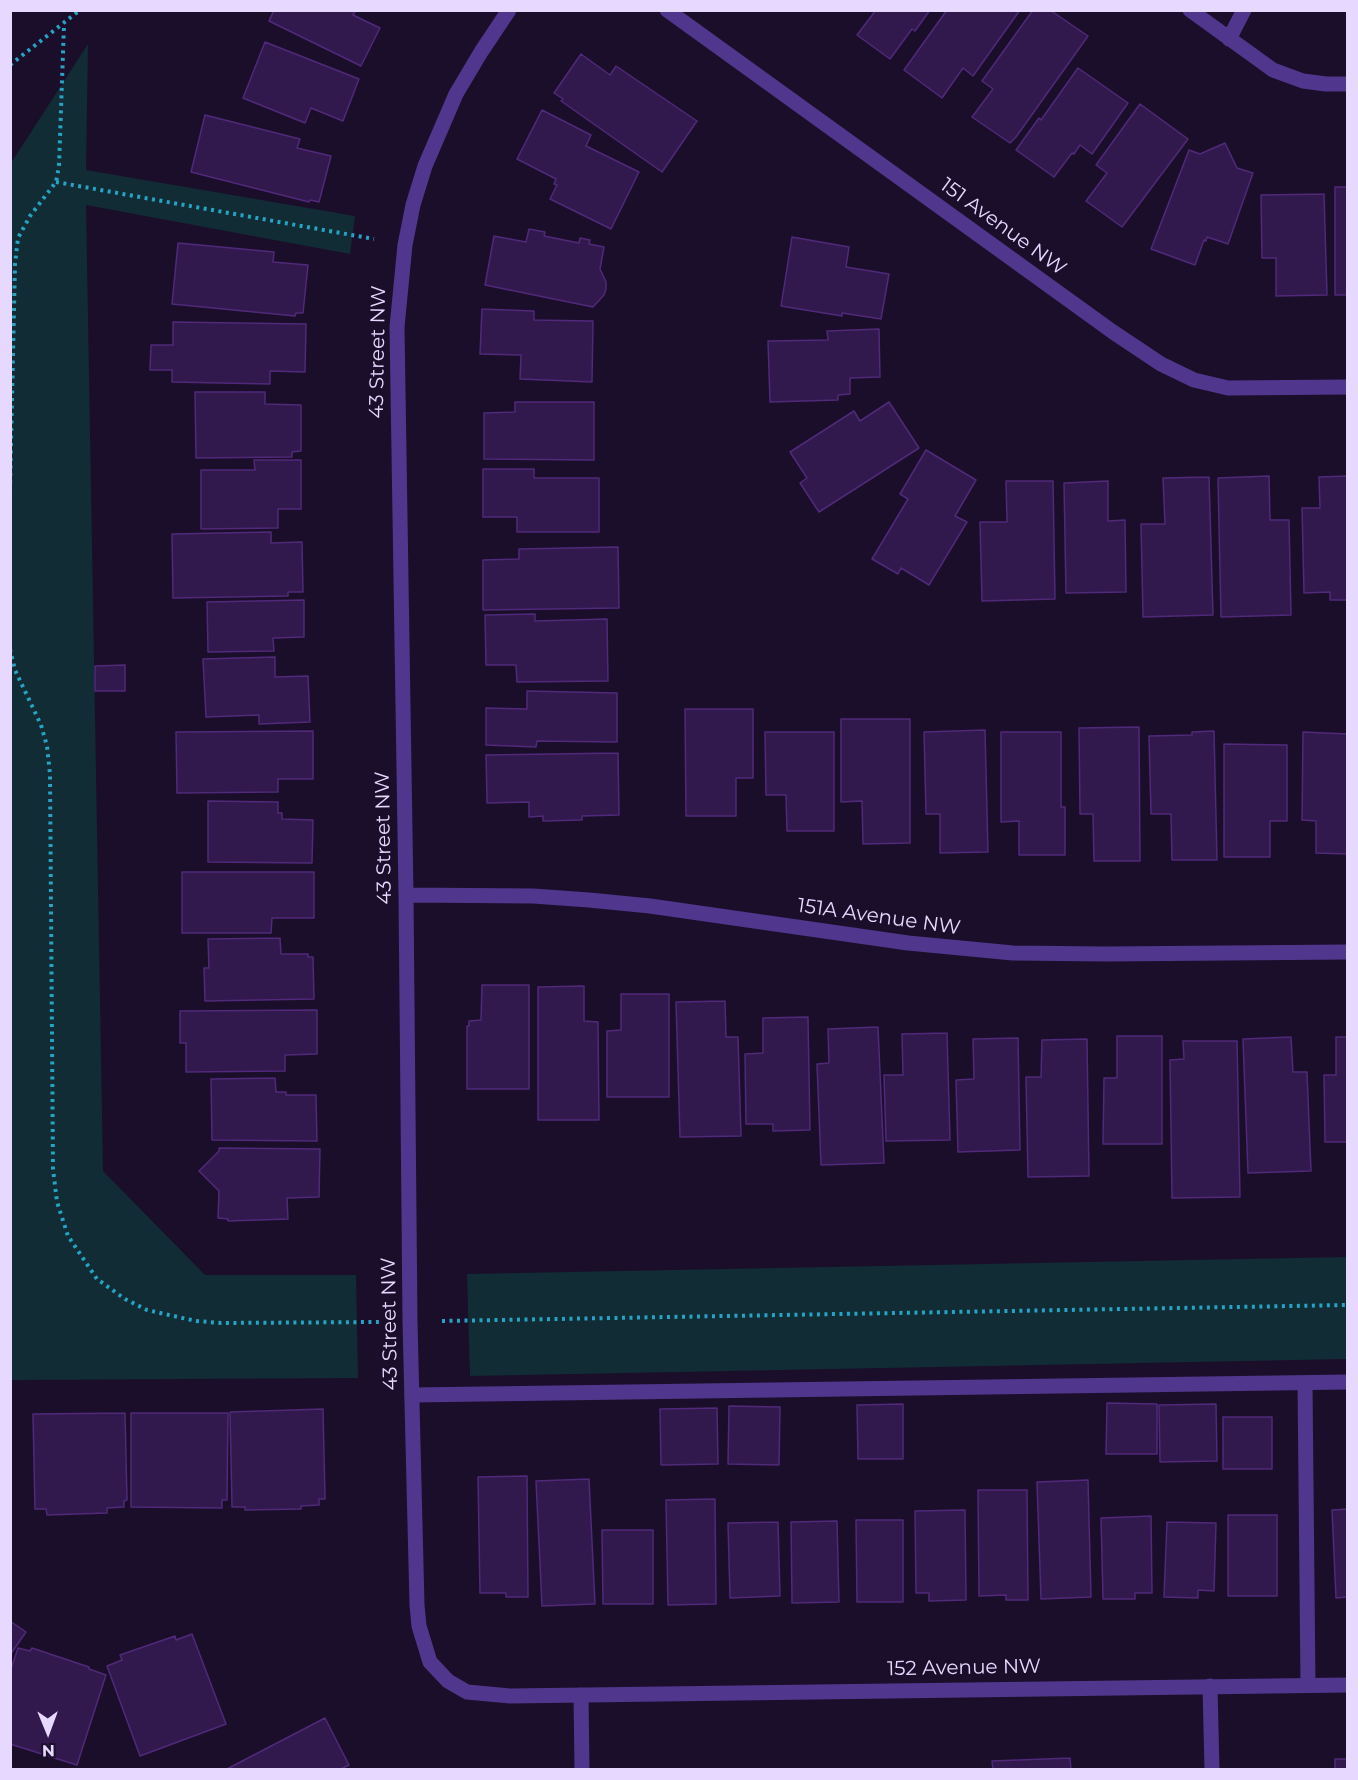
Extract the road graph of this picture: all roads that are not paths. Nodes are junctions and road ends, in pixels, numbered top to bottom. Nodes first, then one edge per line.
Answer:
1 (509, 10) edge
2 (667, 10) edge
3 (1190, 10) edge
4 (1244, 10) edge
5 (1229, 39) junction
6 (1347, 84) edge
7 (1347, 387) edge
8 (406, 895) junction
9 (1347, 952) edge
10 (1347, 1382) edge
11 (1305, 1383) junction
12 (412, 1395) junction
13 (448, 1681) joint
14 (1347, 1684) edge
15 (1308, 1685) junction
16 (1210, 1686) junction
17 (581, 1695) junction
18 (582, 1770) edge
19 (1212, 1770) edge

1 - 8 street, 43 Street NW
2 - 7 street, 151 Avenue NW
3 - 5 street
4 - 5 street
5 - 6 street
8 - 9 street, 151A Avenue NW
8 - 12 street, 43 Street NW
10 - 11 street
11 - 12 street
11 - 15 street
12 - 13 street, 43 Street NW
13 - 17 street, 152 Avenue NW
14 - 15 street, 152 Avenue NW
15 - 16 street, 152 Avenue NW
16 - 17 street, 152 Avenue NW
16 - 19 street
17 - 18 street

